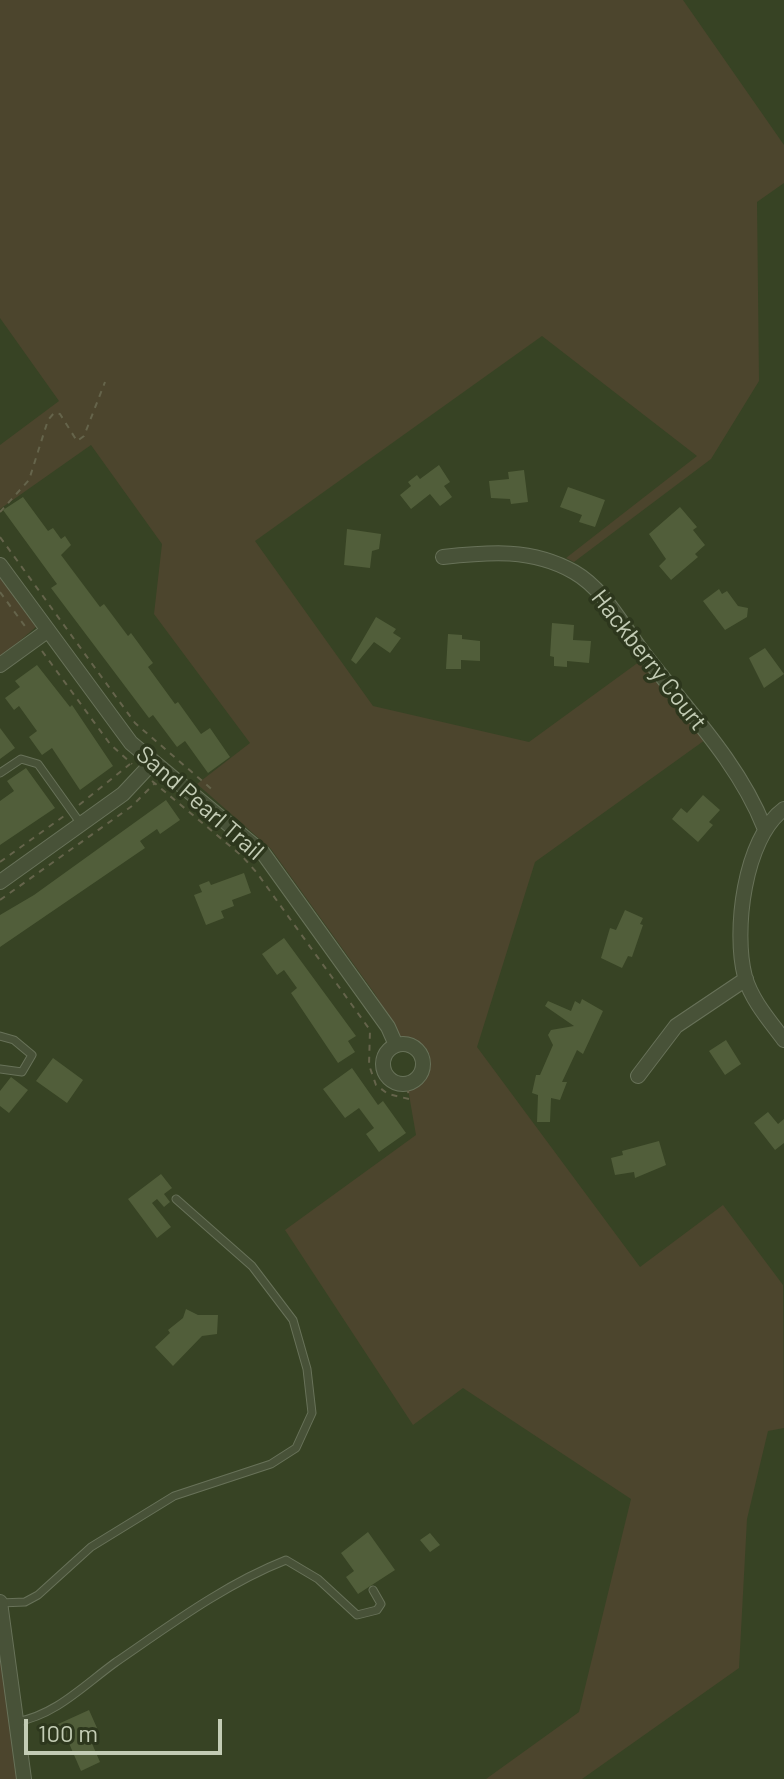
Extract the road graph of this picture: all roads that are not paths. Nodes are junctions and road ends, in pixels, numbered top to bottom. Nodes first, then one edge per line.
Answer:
1 (443, 557) dead end
2 (0, 565) edge
3 (47, 631) junction
4 (0, 665) edge
5 (153, 762) junction
6 (0, 773) edge
7 (784, 809) edge
8 (81, 824) junction
9 (764, 827) junction
10 (0, 882) edge
11 (746, 979) junction
12 (0, 1036) edge
13 (784, 1040) edge
14 (396, 1045) junction
15 (0, 1069) edge
16 (638, 1076) dead end
17 (176, 1199) dead end
18 (373, 1590) dead end
19 (0, 1602) edge
20 (6, 1694) edge
21 (16, 1722) junction
22 (24, 1779) edge

1 - 9 street, Hackberry Court
2 - 3 street, Sand Pearl Trail
3 - 4 street
3 - 5 street, Sand Pearl Trail
5 - 8 street
5 - 14 street, Sand Pearl Trail
6 - 8 lane
7 - 9 street
8 - 10 street
9 - 11 street
11 - 13 street
11 - 16 street
12 - 15 lane
14 - 14 street, Sand Pearl Trail
17 - 19 lane
18 - 21 lane
19 - 20 street
20 - 21 street
21 - 22 street

